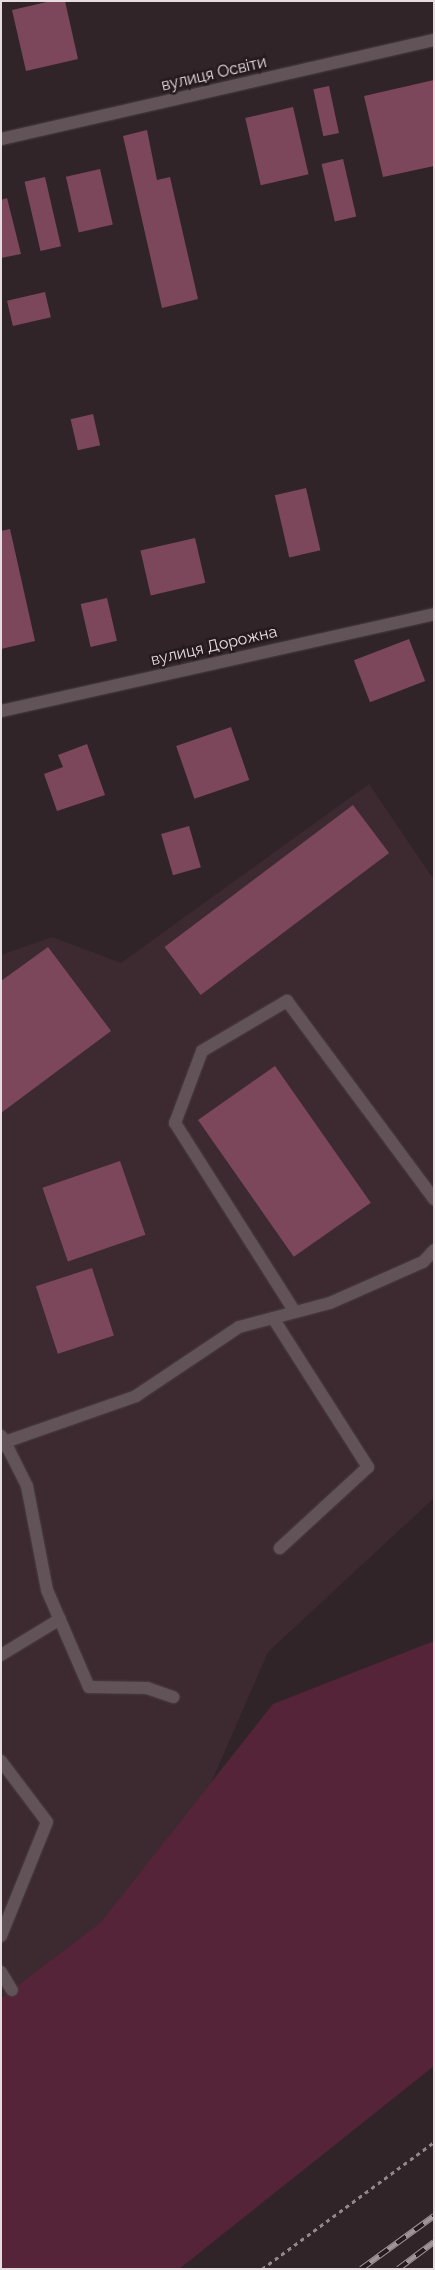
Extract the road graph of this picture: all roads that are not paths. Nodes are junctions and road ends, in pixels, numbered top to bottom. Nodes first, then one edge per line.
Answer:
1 (434, 40) edge
2 (1, 139) edge
3 (434, 614) edge
4 (1, 711) edge
5 (434, 1199) edge
6 (434, 1250) edge
7 (295, 1312) junction
8 (273, 1318) junction
9 (2, 1441) edge
10 (280, 1548) dead end
11 (60, 1619) junction
12 (1, 1655) edge
13 (173, 1697) dead end
14 (1, 1761) edge
15 (1, 1936) edge
16 (1, 1972) edge
17 (12, 1990) dead end

1 - 2 street, вулиця Освіти
3 - 4 street, вулиця Дорожна
5 - 7 street
6 - 7 street
7 - 8 street
8 - 9 street
8 - 10 street
9 - 11 street
11 - 12 street
11 - 13 street
14 - 15 street
16 - 17 street

